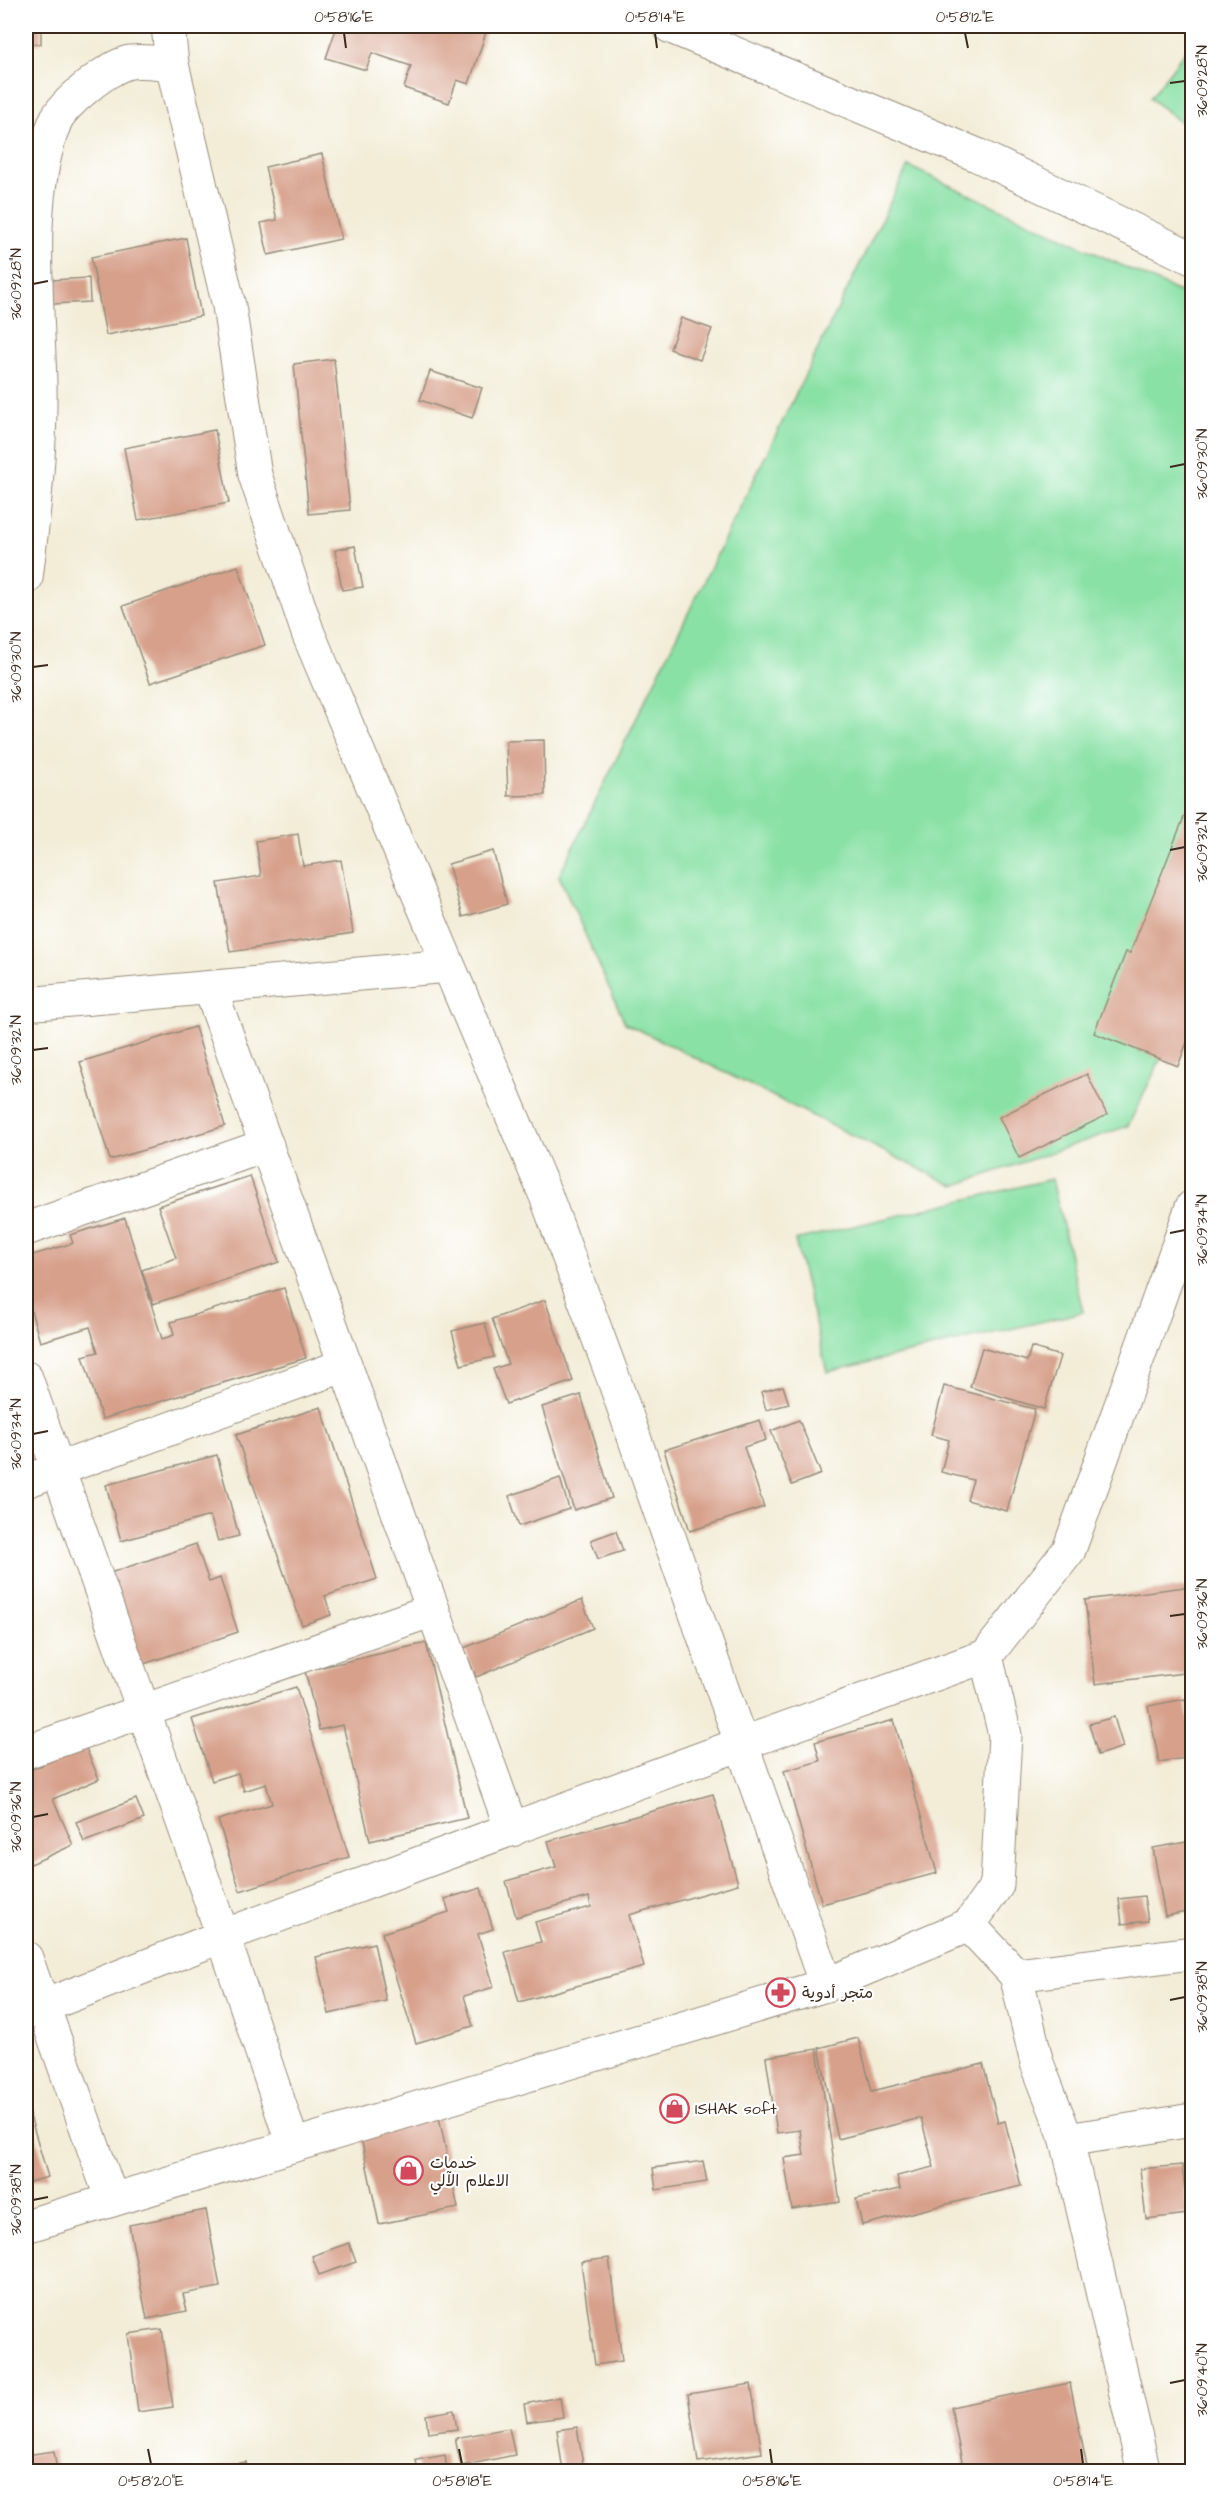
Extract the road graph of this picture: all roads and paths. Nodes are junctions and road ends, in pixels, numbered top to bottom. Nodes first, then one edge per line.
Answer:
1 (168, 26) edge
2 (669, 26) edge
3 (172, 64) junction
4 (1192, 258) edge
5 (26, 578) edge
6 (448, 966) junction
7 (210, 988) junction
8 (26, 1004) edge
9 (267, 1145) junction
10 (1192, 1207) edge
11 (26, 1229) edge
12 (345, 1365) junction
13 (26, 1378) edge
14 (58, 1470) junction
15 (26, 1481) edge
16 (433, 1610) junction
17 (986, 1656) junction
18 (143, 1711) junction
19 (741, 1744) junction
20 (26, 1752) edge
21 (512, 1830) junction
22 (969, 1925) junction
23 (223, 1936) junction
24 (1192, 1953) edge
25 (26, 1958) edge
26 (1016, 1975) junction
27 (826, 1985) junction
28 (34, 2010) edge
29 (1192, 2120) edge
30 (1066, 2140) junction
31 (293, 2145) junction
32 (112, 2200) junction
33 (26, 2226) edge
34 (1144, 2472) edge

1 - 3 street
2 - 4 street
3 - 5 street
3 - 6 street
6 - 7 street
6 - 19 street
7 - 8 street
7 - 9 street
9 - 11 street
9 - 12 street
10 - 17 street
12 - 14 street
12 - 16 street
13 - 14 street
14 - 15 street
14 - 18 street
16 - 18 street
16 - 21 street
17 - 19 street
17 - 22 street
18 - 20 street
18 - 23 street
19 - 21 street
19 - 27 street
21 - 23 street
22 - 26 street
22 - 27 street
23 - 28 street
23 - 31 street
24 - 26 street
25 - 28 street
26 - 30 street
27 - 31 street
28 - 32 street
29 - 30 street
30 - 34 street
31 - 32 street
32 - 33 street

